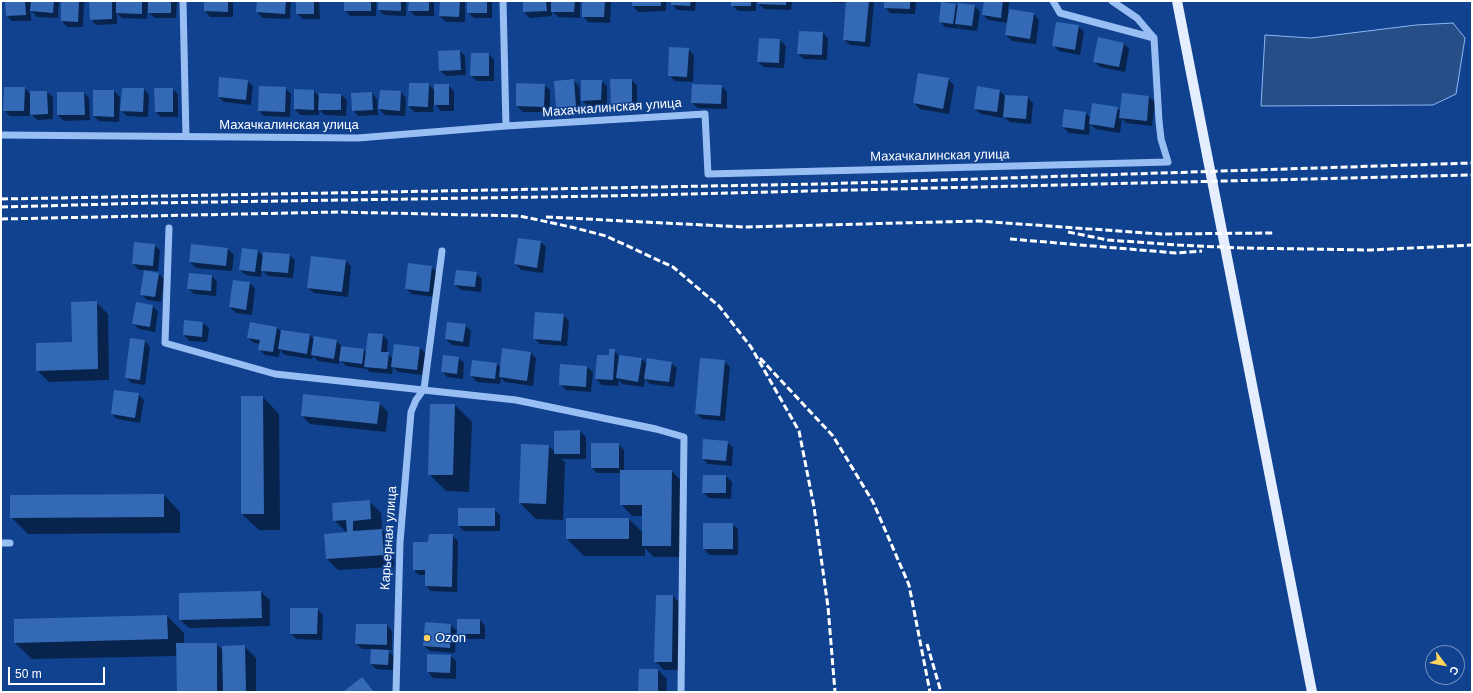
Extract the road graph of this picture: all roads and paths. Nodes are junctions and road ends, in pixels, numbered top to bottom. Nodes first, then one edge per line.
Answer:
1 (183, 1) edge
2 (504, 1) edge
3 (1053, 1) edge
4 (1112, 1) edge
5 (1177, 1) edge
6 (1154, 38) junction
7 (506, 126) junction
8 (1, 135) edge
9 (186, 137) junction
10 (169, 228) dead end
11 (442, 250) dead end
12 (424, 389) junction
13 (1, 543) edge
14 (10, 543) dead end
15 (396, 692) edge
16 (681, 692) edge
17 (1312, 692) edge

1 - 9 street
2 - 7 street
3 - 6 street
4 - 6 street
5 - 17 main road
6 - 7 street, Махачкалинская улица
7 - 9 street, Махачкалинская улица
8 - 9 street, Махачкалинская улица
10 - 12 street
11 - 12 street, Карьерная улица
12 - 15 street, Карьерная улица
12 - 16 street
13 - 14 street

